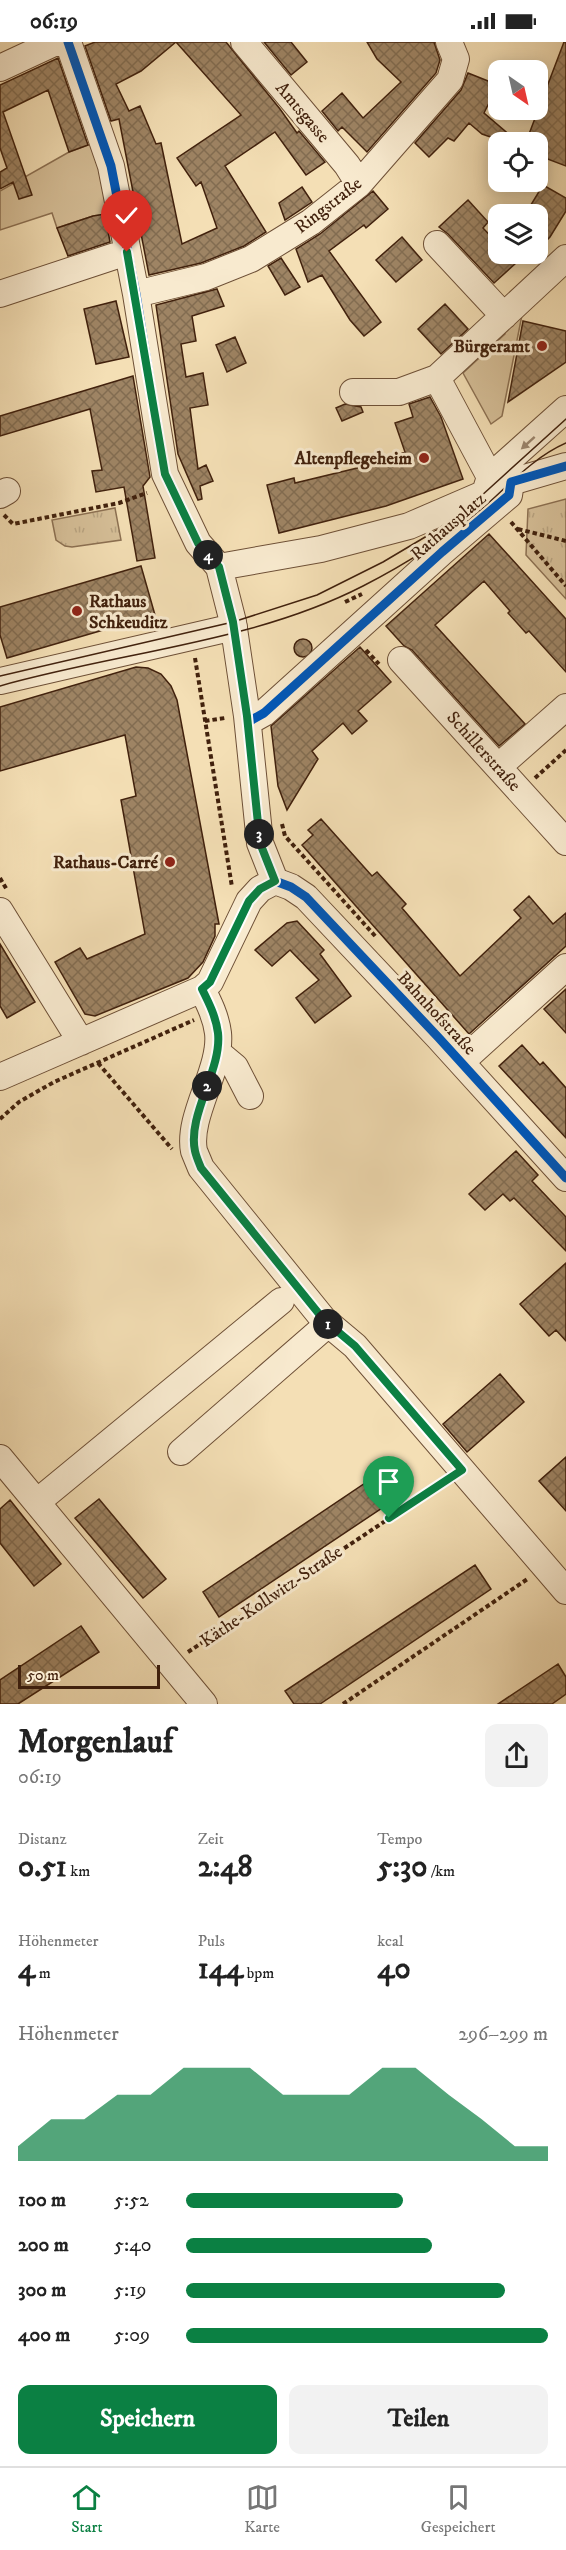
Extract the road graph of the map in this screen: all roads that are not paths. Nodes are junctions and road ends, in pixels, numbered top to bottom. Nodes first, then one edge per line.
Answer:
1 (56, 42) edge
2 (68, 42) edge
3 (244, 42) edge
4 (449, 42) edge
5 (0, 68) edge
6 (359, 184) junction
7 (437, 244) dead end
8 (127, 252) junction
9 (566, 258) edge
10 (0, 294) edge
11 (136, 294) junction
12 (504, 316) junction
13 (437, 378) junction
14 (353, 392) dead end
15 (566, 409) edge
16 (566, 466) edge
17 (496, 489) junction
18 (219, 567) junction
19 (234, 627) junction
20 (401, 660) dead end
21 (0, 681) edge
22 (566, 707) edge
23 (241, 719) junction
24 (498, 767) junction
25 (566, 842) edge
26 (275, 881) junction
27 (4, 902) edge
28 (566, 967) edge
29 (207, 997) junction
30 (81, 1042) junction
31 (217, 1052) junction
32 (461, 1062) junction
33 (0, 1077) edge
34 (250, 1096) dead end
35 (566, 1178) edge
36 (281, 1301) dead end
37 (328, 1324) junction
38 (181, 1452) dead end
39 (0, 1458) edge
40 (37, 1502) junction
41 (566, 1591) edge
42 (204, 1704) edge

1 - 5 street
2 - 8 street
3 - 6 street, Amtsgasse
4 - 6 street, Ringstraße
6 - 11 street, Ringstraße
7 - 12 street
8 - 10 street
8 - 11 street
9 - 12 street
11 - 18 street
12 - 13 street
13 - 14 street
13 - 17 street
15 -> 17 street, Rathausplatz
16 - 17 street
17 - 18 street
17 - 23 street, Rathausplatz
18 - 19 street
19 - 21 street
19 - 23 street
20 - 24 street, Schillerstraße
22 - 24 street
23 - 26 street
24 - 25 street, Schillerstraße
26 - 29 street
26 - 32 street, Bahnhofstraße
27 - 30 street
28 - 32 street
29 - 30 street
29 - 31 street
30 - 33 street
31 - 34 street
31 - 37 street
32 - 35 street, Bahnhofstraße
36 - 40 street
37 - 38 street
37 - 41 street
39 - 40 street
40 - 42 street

